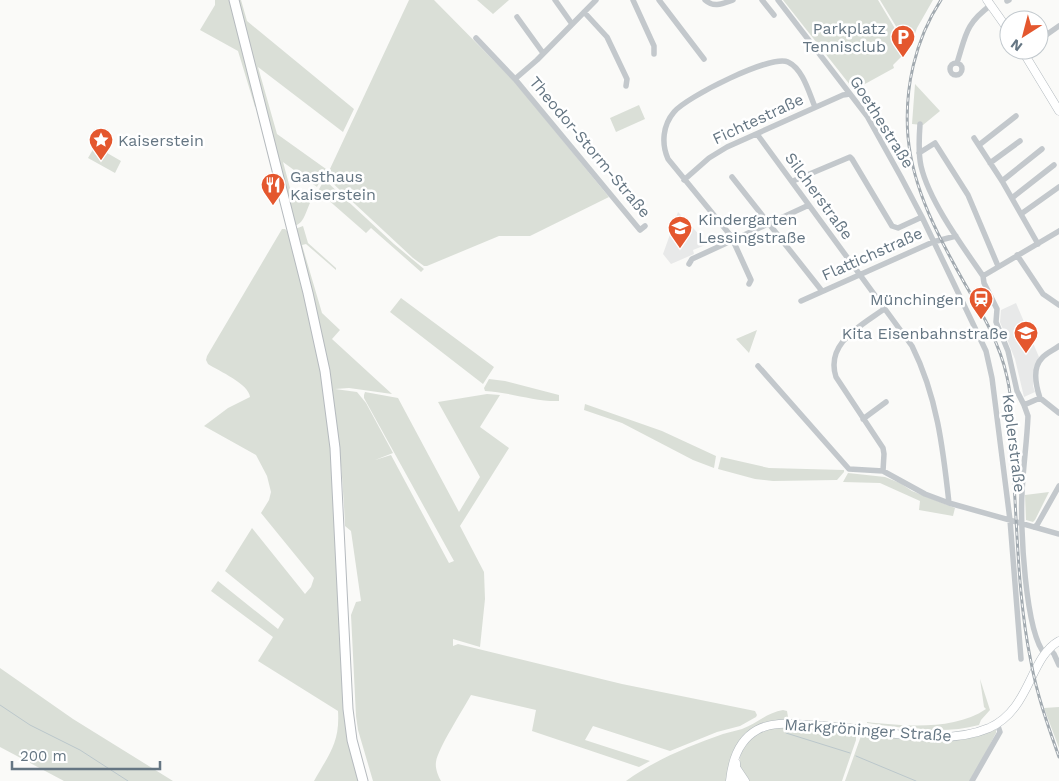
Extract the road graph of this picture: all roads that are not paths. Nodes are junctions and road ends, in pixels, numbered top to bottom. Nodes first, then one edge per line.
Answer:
1 (234, 0) edge
2 (555, 0) edge
3 (596, 0) edge
4 (633, 0) edge
5 (659, 0) edge
6 (705, 0) edge
7 (732, 0) edge
8 (762, 0) edge
9 (778, 0) edge
10 (989, 3) edge
11 (584, 12) junction
12 (774, 15) dead end
13 (516, 16) dead end
14 (999, 17) edge
15 (572, 24) junction
16 (476, 38) dead end
17 (543, 53) junction
18 (654, 54) dead end
19 (704, 59) dead end
20 (1030, 60) edge
21 (957, 63) dead end
22 (515, 79) junction
23 (626, 86) dead end
24 (850, 94) junction
25 (816, 107) junction
26 (1059, 111) edge
27 (1016, 116) dead end
28 (920, 124) dead end
29 (757, 134) junction
30 (974, 138) dead end
31 (1020, 140) dead end
32 (979, 145) junction
33 (1042, 150) dead end
34 (920, 153) junction
35 (990, 164) junction
36 (1054, 165) dead end
37 (732, 177) dead end
38 (684, 180) junction
39 (793, 181) junction
40 (1002, 181) junction
41 (1059, 187) edge
42 (1012, 198) junction
43 (809, 205) junction
44 (1021, 214) junction
45 (922, 217) junction
46 (769, 223) junction
47 (645, 226) dead end
48 (1059, 231) edge
49 (956, 236) junction
50 (734, 240) junction
51 (933, 242) junction
52 (1038, 244) junction
53 (1017, 255) junction
54 (689, 264) dead end
55 (998, 266) junction
56 (859, 275) junction
57 (984, 276) junction
58 (749, 284) dead end
59 (822, 291) junction
60 (801, 301) dead end
61 (1059, 305) edge
62 (884, 309) junction
63 (1059, 346) edge
64 (758, 366) dead end
65 (1040, 398) junction
66 (886, 402) dead end
67 (1024, 405) junction
68 (1059, 413) edge
69 (862, 419) junction
70 (883, 471) junction
71 (1059, 486) edge
72 (1056, 494) edge
73 (949, 503) junction
74 (1010, 520) junction
75 (1022, 524) junction
76 (1034, 527) junction
77 (1059, 534) edge
78 (1059, 641) edge
79 (1047, 651) junction
80 (1022, 659) dead end
81 (1059, 665) edge
82 (997, 723) junction
83 (736, 756) junction
84 (737, 769) junction
85 (363, 781) edge
86 (730, 781) edge
87 (736, 781) edge
88 (745, 781) edge
89 (972, 781) edge

1 - 85 main road
2 - 15 street
3 - 11 street
4 - 18 street
5 - 19 street
6 - 7 street
8 - 12 street
9 - 24 street, Goethestraße
10 - 14 street
10 - 21 street
11 - 15 street
11 - 23 street
13 - 17 street
15 - 17 street
16 - 22 street
17 - 22 street
20 - 26 street
22 - 47 street, Theodor-Storm-Straße
24 - 25 street, Fichtestraße
24 - 45 street, Goethestraße
25 - 29 street, Fichtestraße
25 - 38 street
27 - 32 street
28 - 34 street
29 - 38 street, Fichtestraße
29 - 39 street, Silcherstraße
30 - 32 street
31 - 35 street
32 - 35 street
33 - 40 street
34 - 49 street
34 - 55 street
35 - 40 street
36 - 42 street
37 - 46 street
38 - 50 street
39 - 43 street, Silcherstraße
39 - 45 street
40 - 42 street
41 - 44 street
42 - 44 street
43 - 46 street
43 - 56 street, Silcherstraße
44 - 52 street
45 - 51 street, Goethestraße
46 - 50 street
46 - 59 street
48 - 52 street
49 - 51 street, Flattichstraße
49 - 57 street
50 - 54 street
50 - 58 street
51 - 56 street, Flattichstraße
51 - 74 street, Keplerstraße
52 - 53 street
53 - 55 street
53 - 61 street
55 - 57 street
56 - 59 street, Flattichstraße
56 - 62 street, Silcherstraße
57 - 67 street
59 - 60 street, Flattichstraße
62 - 69 street
62 - 73 street, Silcherstraße
63 - 65 street
64 - 70 street
65 - 67 street
65 - 68 street
66 - 69 street
67 - 75 street
69 - 70 street
70 - 73 street
71 - 72 street
72 - 76 street
73 - 74 street
74 - 75 street
74 - 80 street, Keplerstraße
75 - 76 street
75 - 79 street
76 - 77 street
78 - 79 street
79 - 81 street
79 - 82 street, Markgröninger Straße
82 - 83 street, Markgröninger Straße
82 - 89 street
83 - 84 street
83 - 86 street, Markgröninger Straße
84 - 87 street
84 - 88 street

